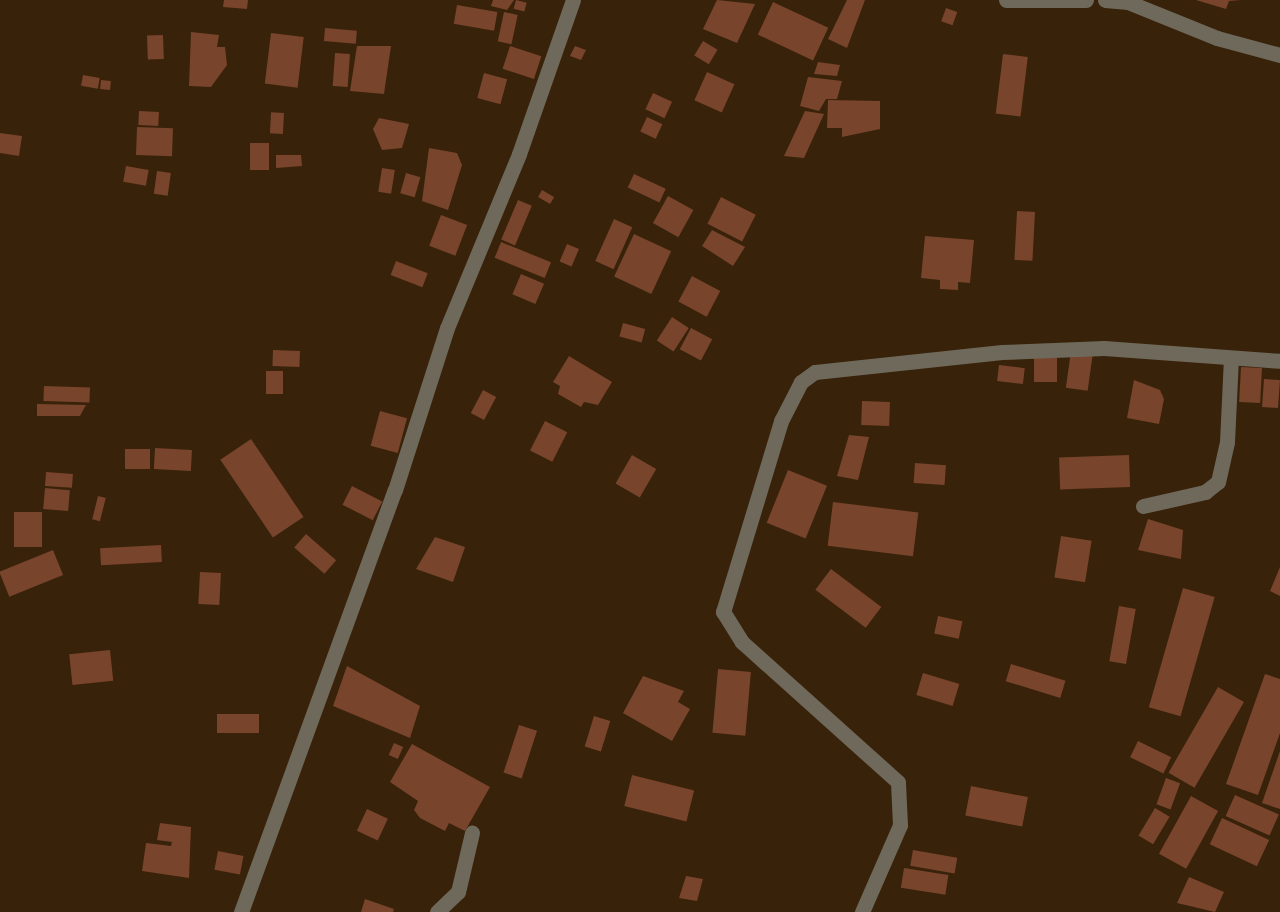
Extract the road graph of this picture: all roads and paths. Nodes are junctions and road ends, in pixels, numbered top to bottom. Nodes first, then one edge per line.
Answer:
1 (573, 0) edge
2 (1006, 0) edge
3 (1086, 0) edge
4 (1105, 0) edge
5 (1128, 1) edge
6 (1280, 55) edge
7 (1231, 358) junction
8 (1280, 361) edge
9 (1143, 506) dead end
10 (472, 833) dead end
11 (241, 912) edge
12 (437, 912) edge
13 (862, 912) edge

1 - 11 street
2 - 3 street
4 - 5 street
5 - 6 street
7 - 8 street
7 - 9 street
7 - 13 street
10 - 12 street

